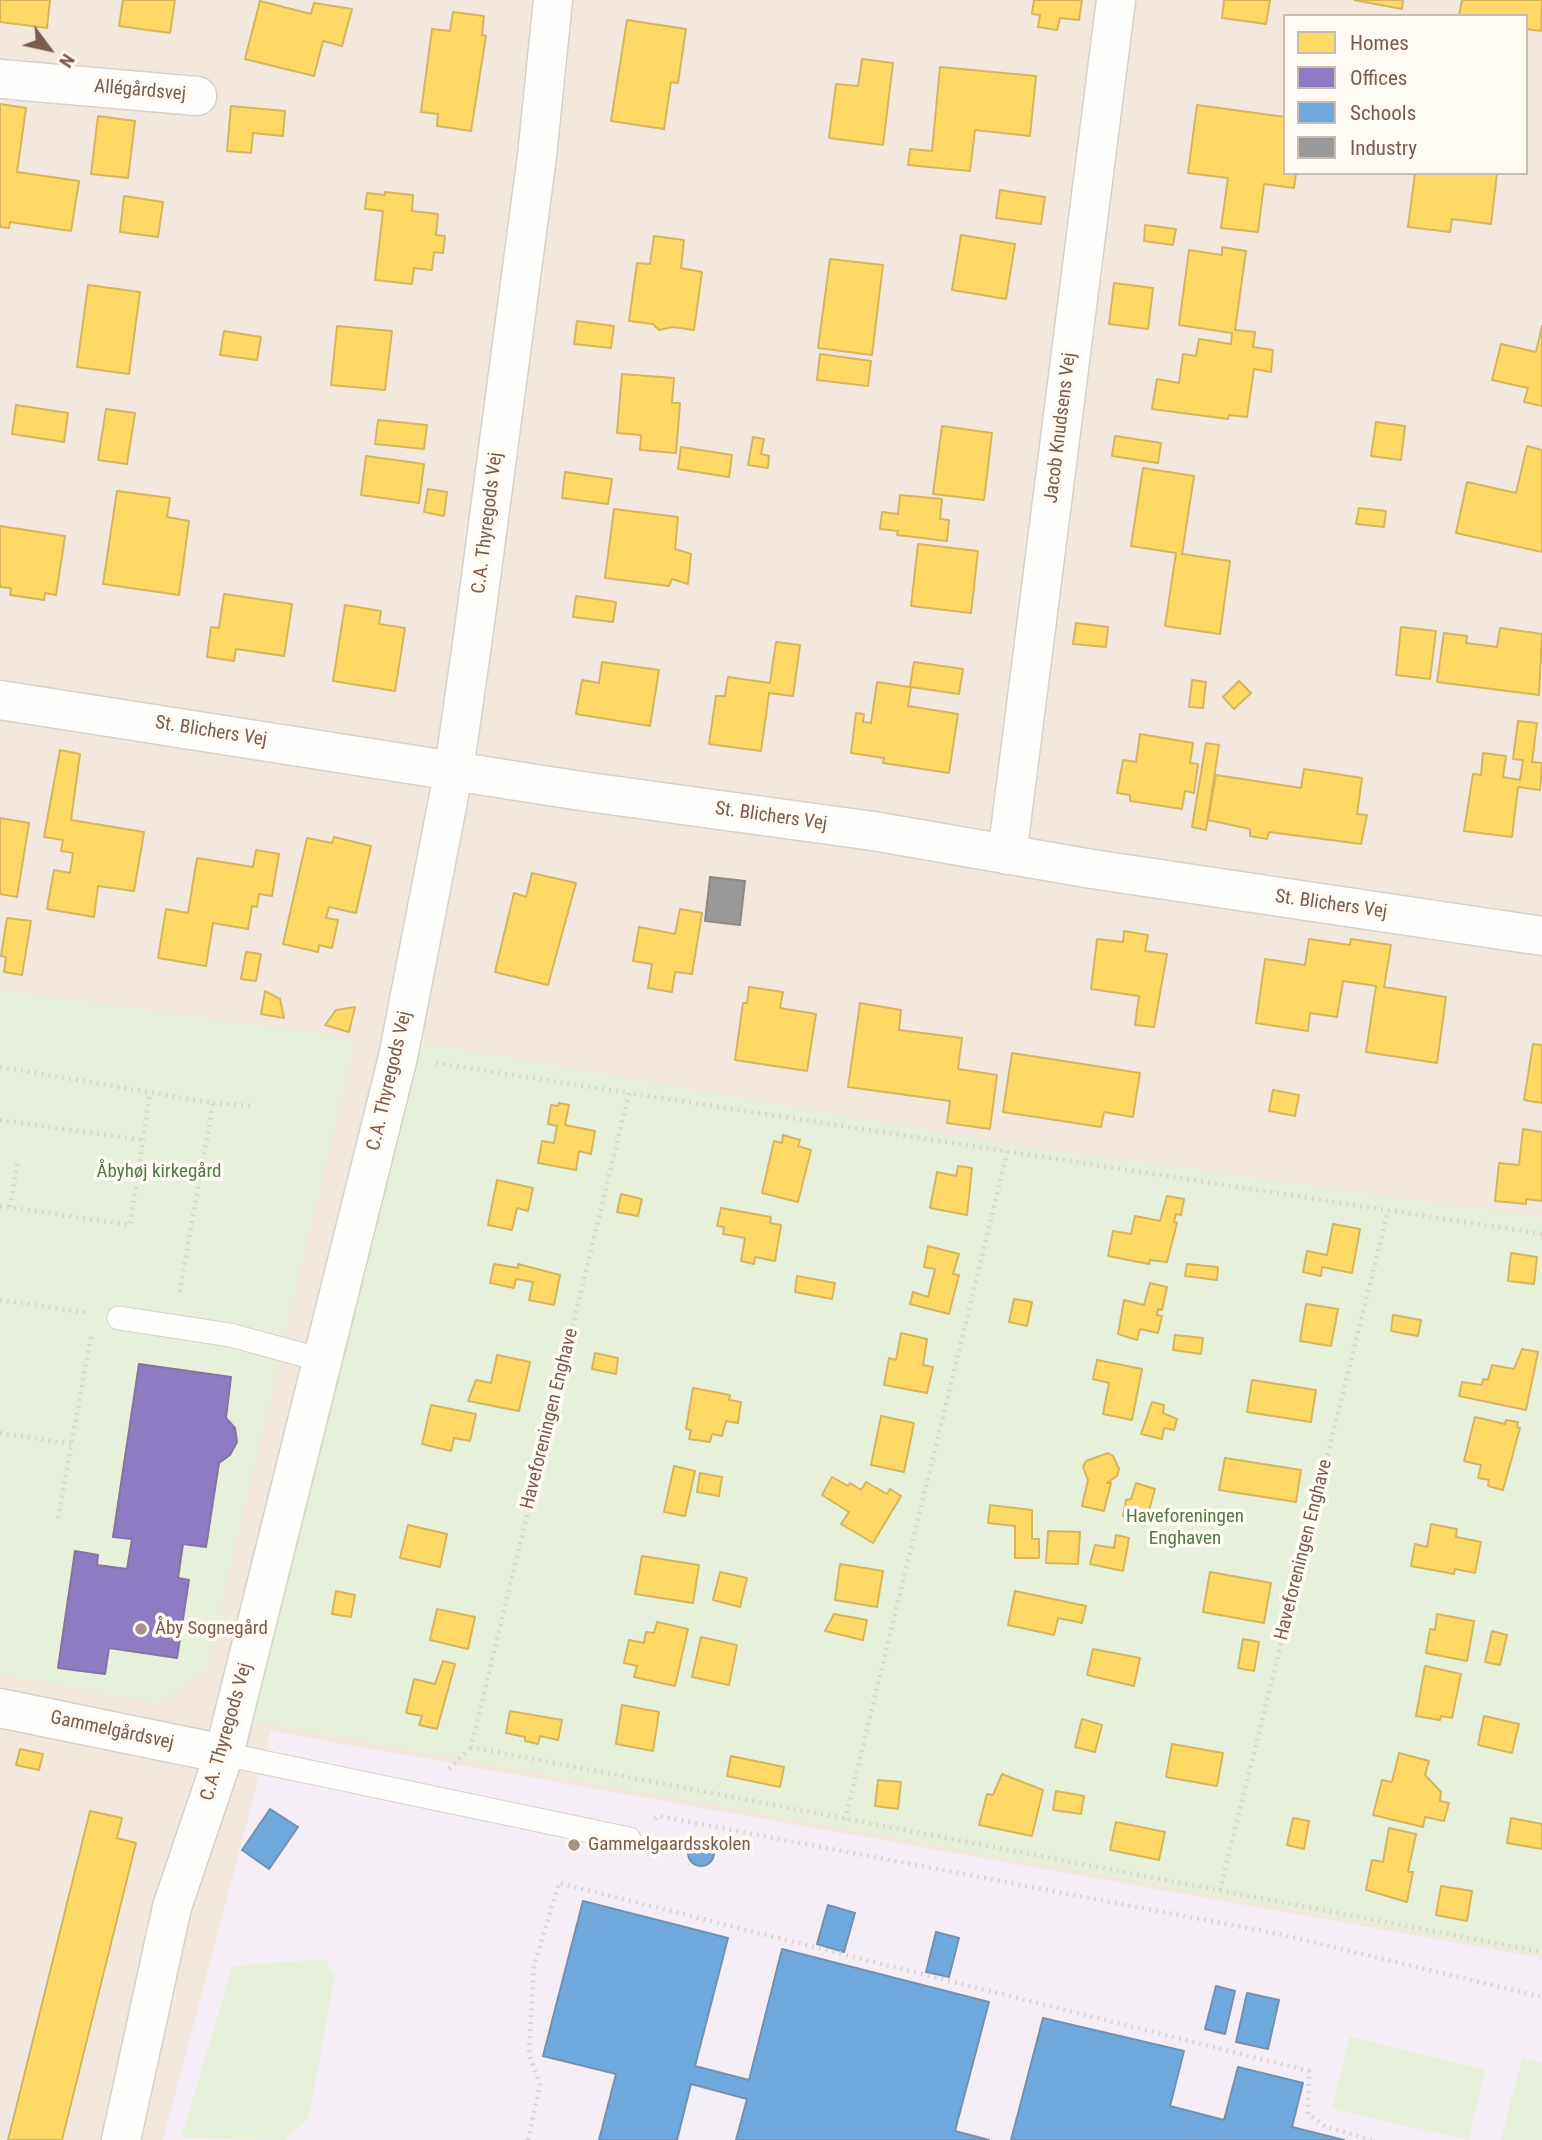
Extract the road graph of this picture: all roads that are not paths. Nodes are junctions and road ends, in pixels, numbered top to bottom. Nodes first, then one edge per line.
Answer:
1 (553, 0) edge
2 (1116, 0) edge
3 (0, 79) edge
4 (197, 96) dead end
5 (0, 700) edge
6 (454, 770) junction
7 (1007, 855) junction
8 (1542, 936) edge
9 (119, 1318) road end
10 (322, 1360) junction
11 (0, 1708) edge
12 (225, 1754) junction
13 (629, 1839) road end
14 (121, 2140) edge

1 - 6 street, C.A. Thyregods Vej
2 - 7 street, Jacob Knudsens Vej
3 - 4 street, Allégårdsvej
5 - 6 street, St. Blichers Vej
6 - 7 street, St. Blichers Vej
6 - 10 street, C.A. Thyregods Vej
7 - 8 street, St. Blichers Vej
9 - 10 lane
10 - 12 street, C.A. Thyregods Vej
11 - 12 street, Gammelgårdsvej
12 - 13 lane
12 - 14 street, C.A. Thyregods Vej

